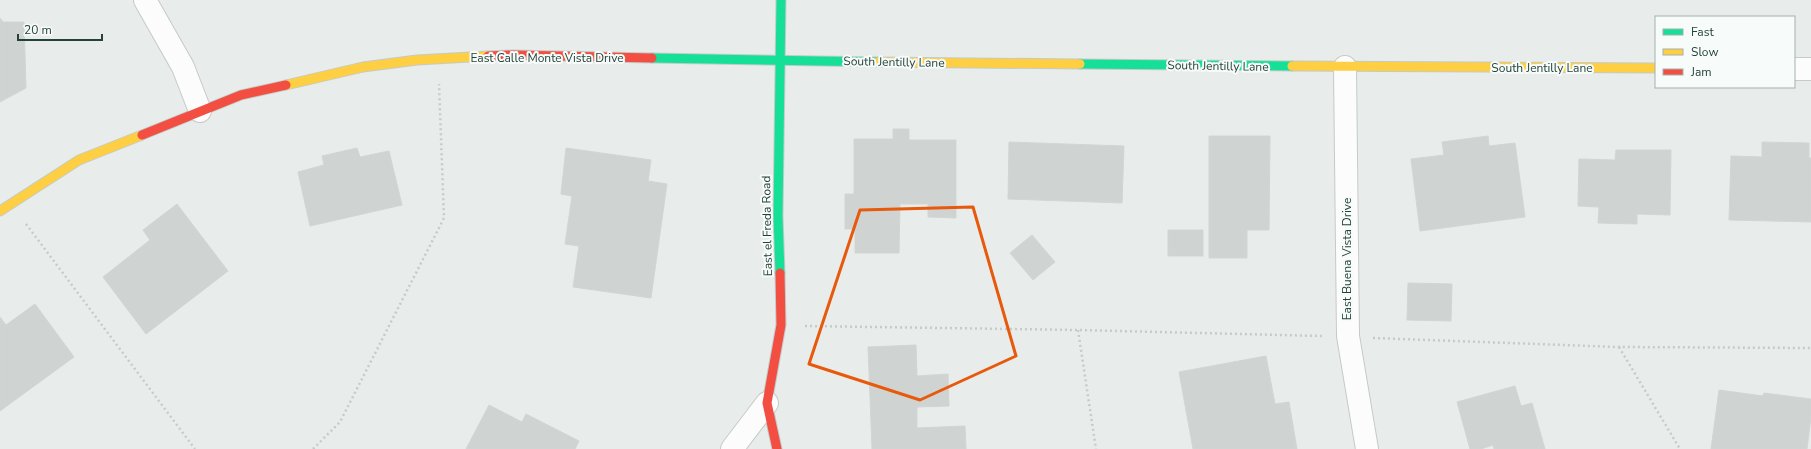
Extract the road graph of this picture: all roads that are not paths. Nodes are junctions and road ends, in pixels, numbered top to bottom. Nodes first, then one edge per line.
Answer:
1 (146, 0) edge
2 (781, 0) edge
3 (780, 61) junction
4 (1345, 67) junction
5 (1655, 68) edge
6 (1795, 69) edge
7 (1811, 69) edge
8 (200, 111) junction
9 (0, 211) edge
10 (767, 403) junction
11 (732, 449) edge
12 (777, 449) edge
13 (1367, 449) edge

1 - 8 street
2 - 3 street, East el Freda Road
3 - 4 street, South Jentilly Lane
3 - 8 street, East Calle Monte Vista Drive
3 - 10 street, East el Freda Road
4 - 5 street, South Jentilly Lane
4 - 13 street, East Buena Vista Drive
6 - 7 street
8 - 9 street, East Calle Monte Vista Drive
10 - 11 street
10 - 12 street, East el Freda Road

